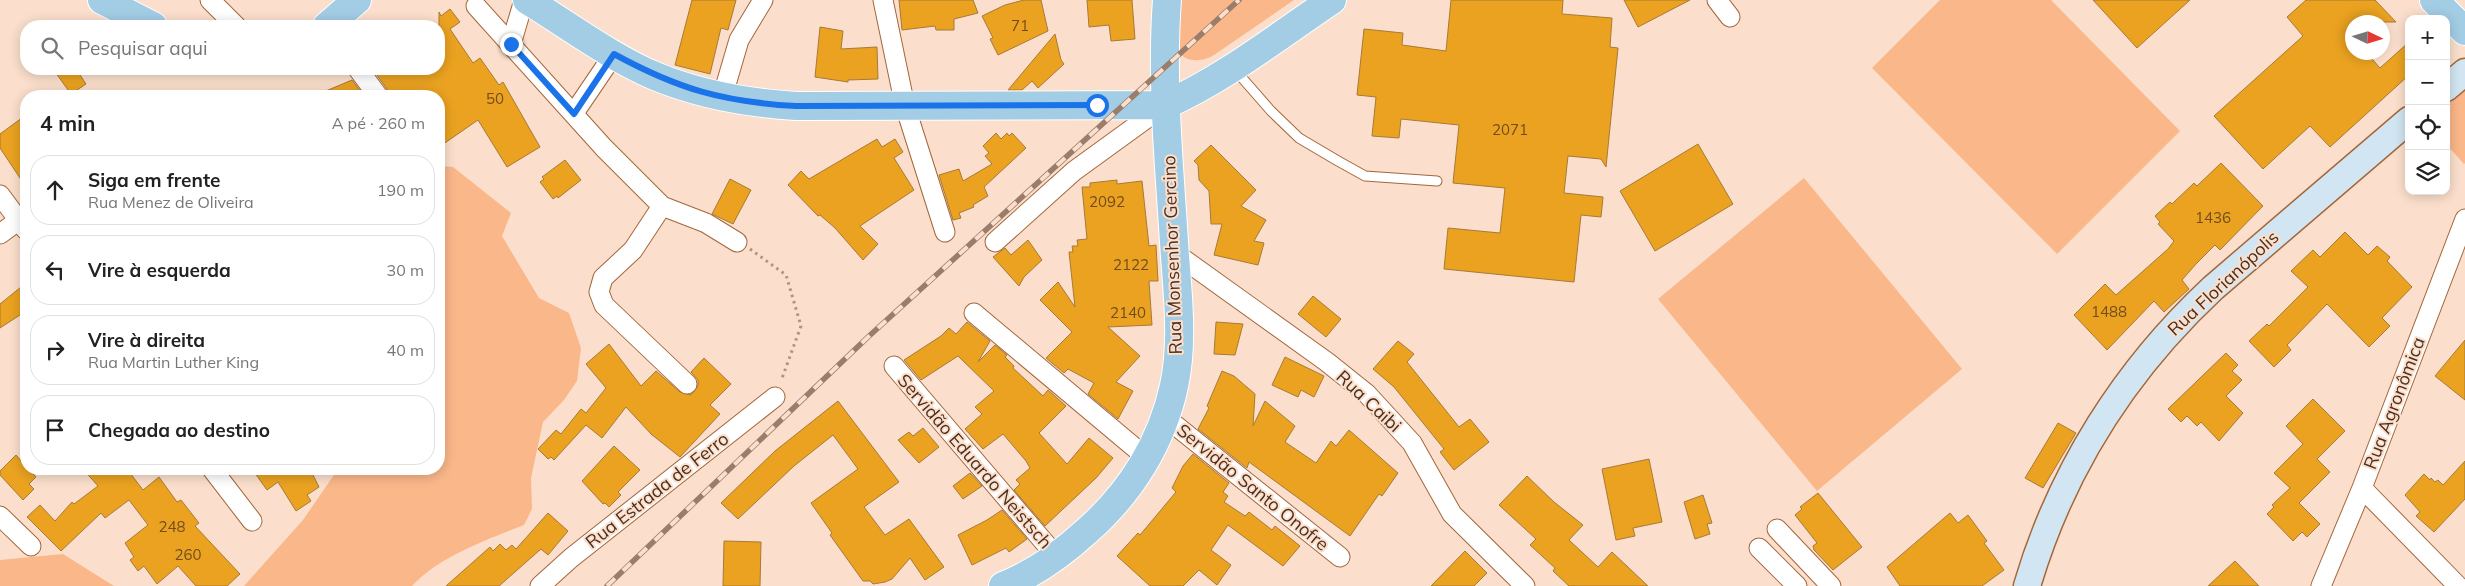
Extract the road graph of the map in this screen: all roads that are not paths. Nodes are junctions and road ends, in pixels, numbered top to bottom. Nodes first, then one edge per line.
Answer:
1 (102, 0) edge
2 (210, 0) edge
3 (526, 0) edge
4 (764, 0) edge
5 (883, 0) edge
6 (1167, 0) edge
7 (1332, 0) edge
8 (1717, 0) edge
9 (2434, 0) edge
10 (476, 6) dead end
11 (1730, 17) dead end
12 (141, 20) edge
13 (230, 20) edge
14 (2465, 31) edge
15 (511, 44) junction
16 (614, 54) junction
17 (1232, 67) junction
18 (2465, 72) edge
19 (362, 75) edge
20 (2450, 85) edge
21 (374, 90) edge
22 (722, 98) junction
23 (1165, 104) junction
24 (905, 106) junction
25 (574, 114) junction
26 (2405, 123) edge
27 (1168, 155) junction
28 (1437, 181) dead end
29 (0, 195) edge
30 (662, 206) junction
31 (2465, 219) edge
32 (20, 221) edge
33 (20, 226) edge
34 (945, 232) dead end
35 (0, 234) edge
36 (737, 242) road end
37 (995, 242) dead end
38 (1175, 253) junction
39 (974, 312) dead end
40 (894, 366) dead end
41 (687, 384) dead end
42 (775, 397) road end
43 (1165, 417) junction
44 (1148, 458) junction
45 (217, 475) edge
46 (2362, 488) junction
47 (0, 516) edge
48 (252, 521) dead end
49 (1777, 529) dead end
50 (31, 546) dead end
51 (1758, 548) dead end
52 (1056, 556) junction
53 (1340, 557) dead end
54 (1013, 585) edge
55 (540, 586) edge
56 (1526, 586) edge
57 (1797, 586) edge
58 (1831, 586) edge
59 (2027, 586) edge
60 (2321, 586) edge
61 (2458, 586) edge

1 - 12 main road
2 - 13 street
3 - 15 street
3 - 16 main road
4 - 22 street
5 - 24 street
6 - 23 main road, Rua Monsenhor Gercino
7 - 17 main road
8 - 11 street
9 - 14 main road
10 - 15 street
15 - 25 street
16 - 22 main road
16 - 25 street
17 - 23 main road
17 - 27 main road
17 - 28 lane
18 - 20 main road
19 - 21 street
22 - 24 main road
23 - 24 main road
23 - 27 main road, Rua Monsenhor Gercino
23 - 37 street
24 - 34 street
25 - 30 street
26 - 59 main road, Rua Florianópolis
27 - 38 main road, Rua Monsenhor Gercino
29 - 32 street
30 - 36 street
30 - 41 street
31 - 46 street, Rua Agronômica
33 - 35 street
38 - 43 main road, Rua Monsenhor Gercino
38 - 56 street, Rua Caibi
39 - 44 street
40 - 52 street, Servidão Eduardo Neistsch
42 - 55 street, Rua Estrada de Ferro
43 - 44 main road, Rua Monsenhor Gercino
43 - 53 street, Servidão Santo Onofre
44 - 52 main road, Rua Monsenhor Gercino
45 - 48 street
46 - 60 street, Rua Agronômica
46 - 61 street
47 - 50 street
49 - 58 street
51 - 57 street
52 - 54 main road, Rua Monsenhor Gercino

